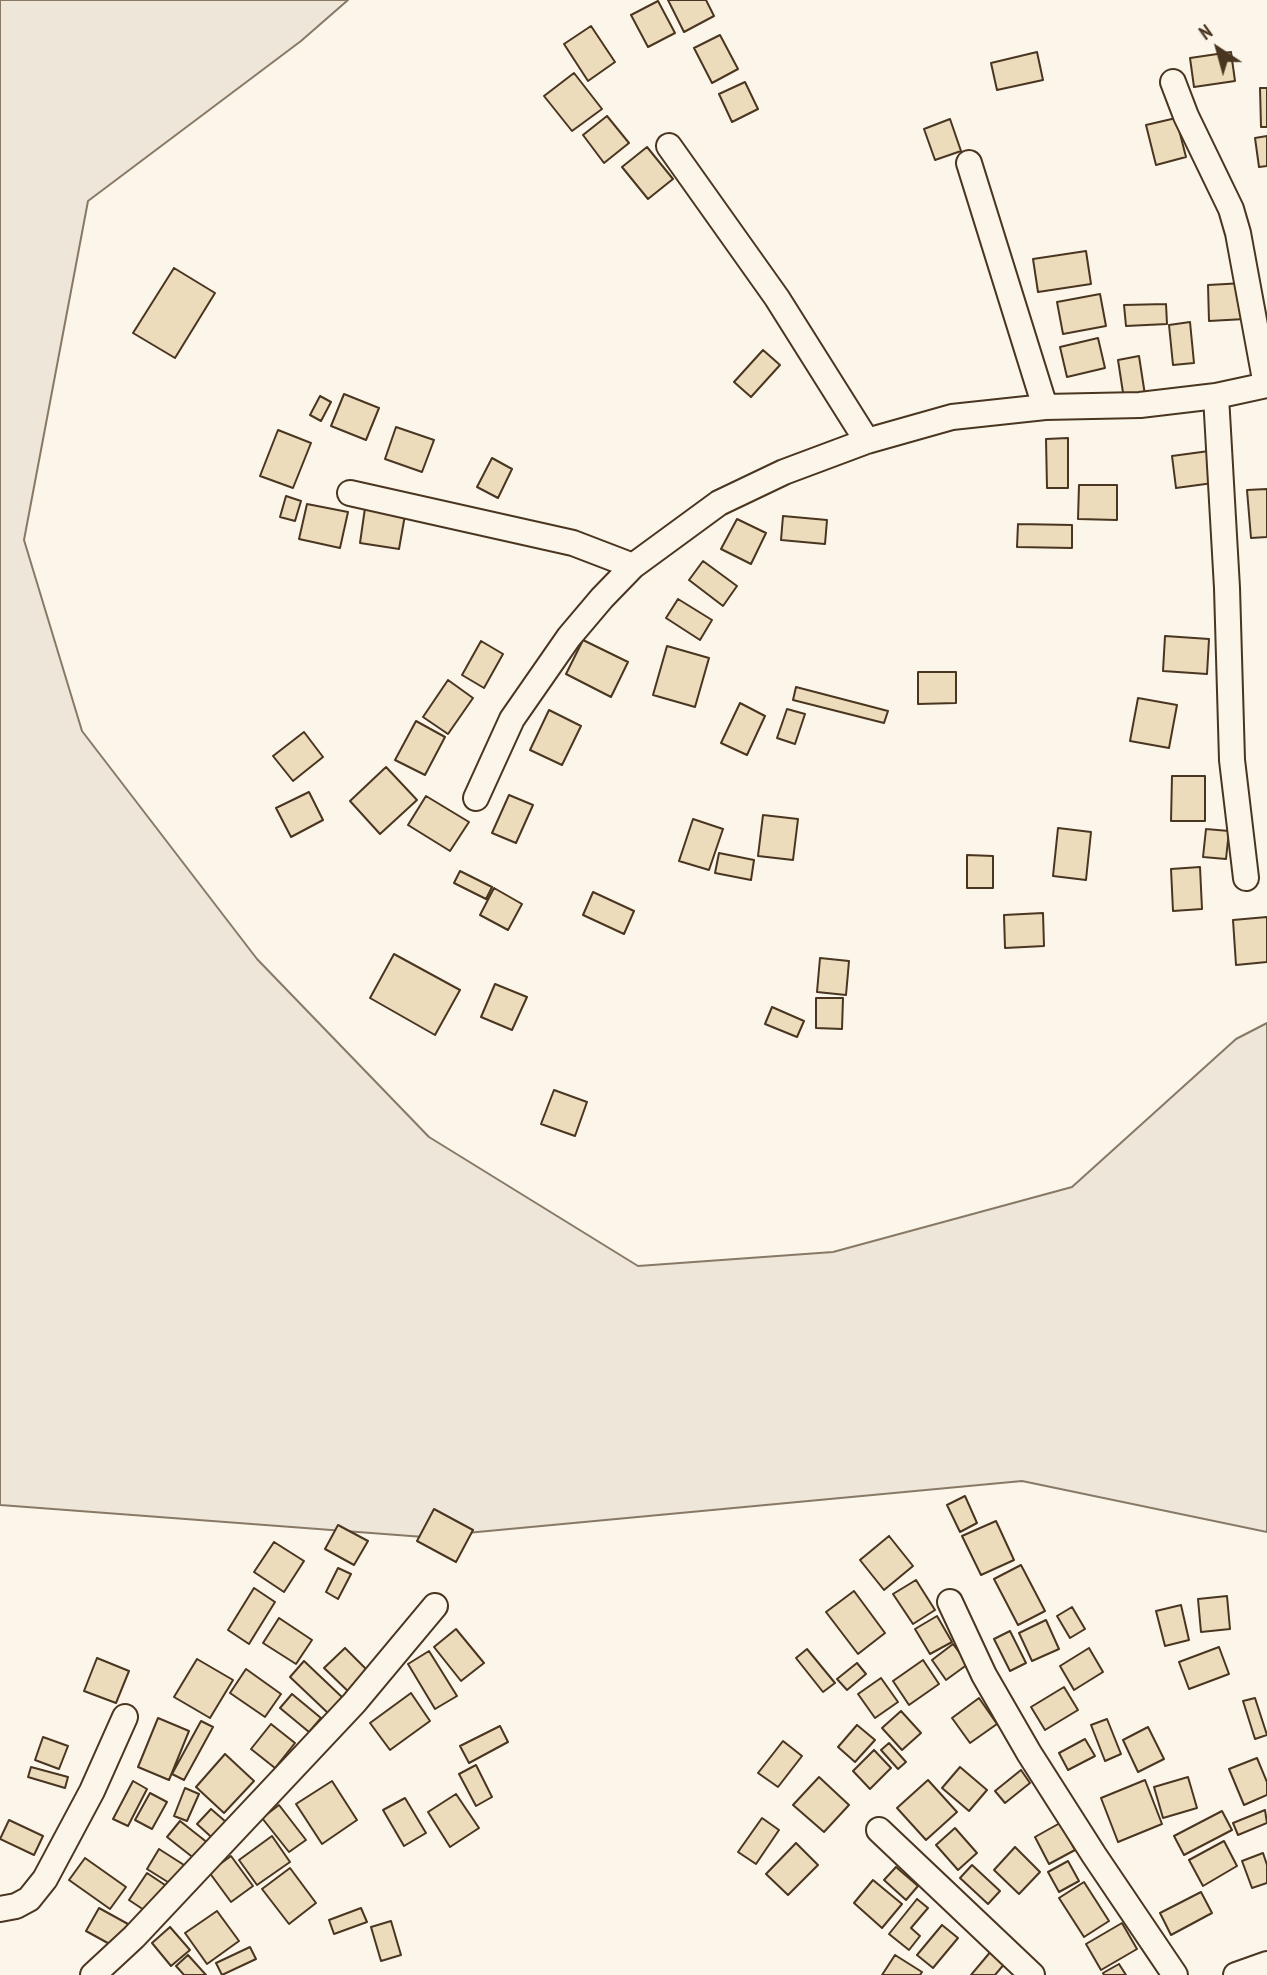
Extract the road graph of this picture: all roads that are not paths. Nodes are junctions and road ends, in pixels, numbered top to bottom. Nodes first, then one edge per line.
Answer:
1 (1173, 82) dead end
2 (669, 146) dead end
3 (969, 163) dead end
4 (1266, 385) edge
5 (1216, 396) junction
6 (1045, 407) junction
7 (867, 441) junction
8 (351, 494) dead end
9 (633, 566) junction
10 (476, 798) dead end
11 (1246, 878) dead end
12 (950, 1602) dead end
13 (435, 1606) dead end
14 (124, 1717) dead end
15 (879, 1830) dead end
16 (0, 1909) edge
17 (1267, 1965) edge
18 (93, 1975) edge
19 (1032, 1975) edge
20 (1174, 1975) edge
21 (1236, 1975) edge

1 - 4 street
2 - 7 street
3 - 6 street
4 - 5 street
5 - 6 street
5 - 11 street
6 - 7 street
7 - 9 street
8 - 9 street
9 - 10 street
12 - 20 street
13 - 18 street
14 - 16 street
15 - 19 street
17 - 21 street

